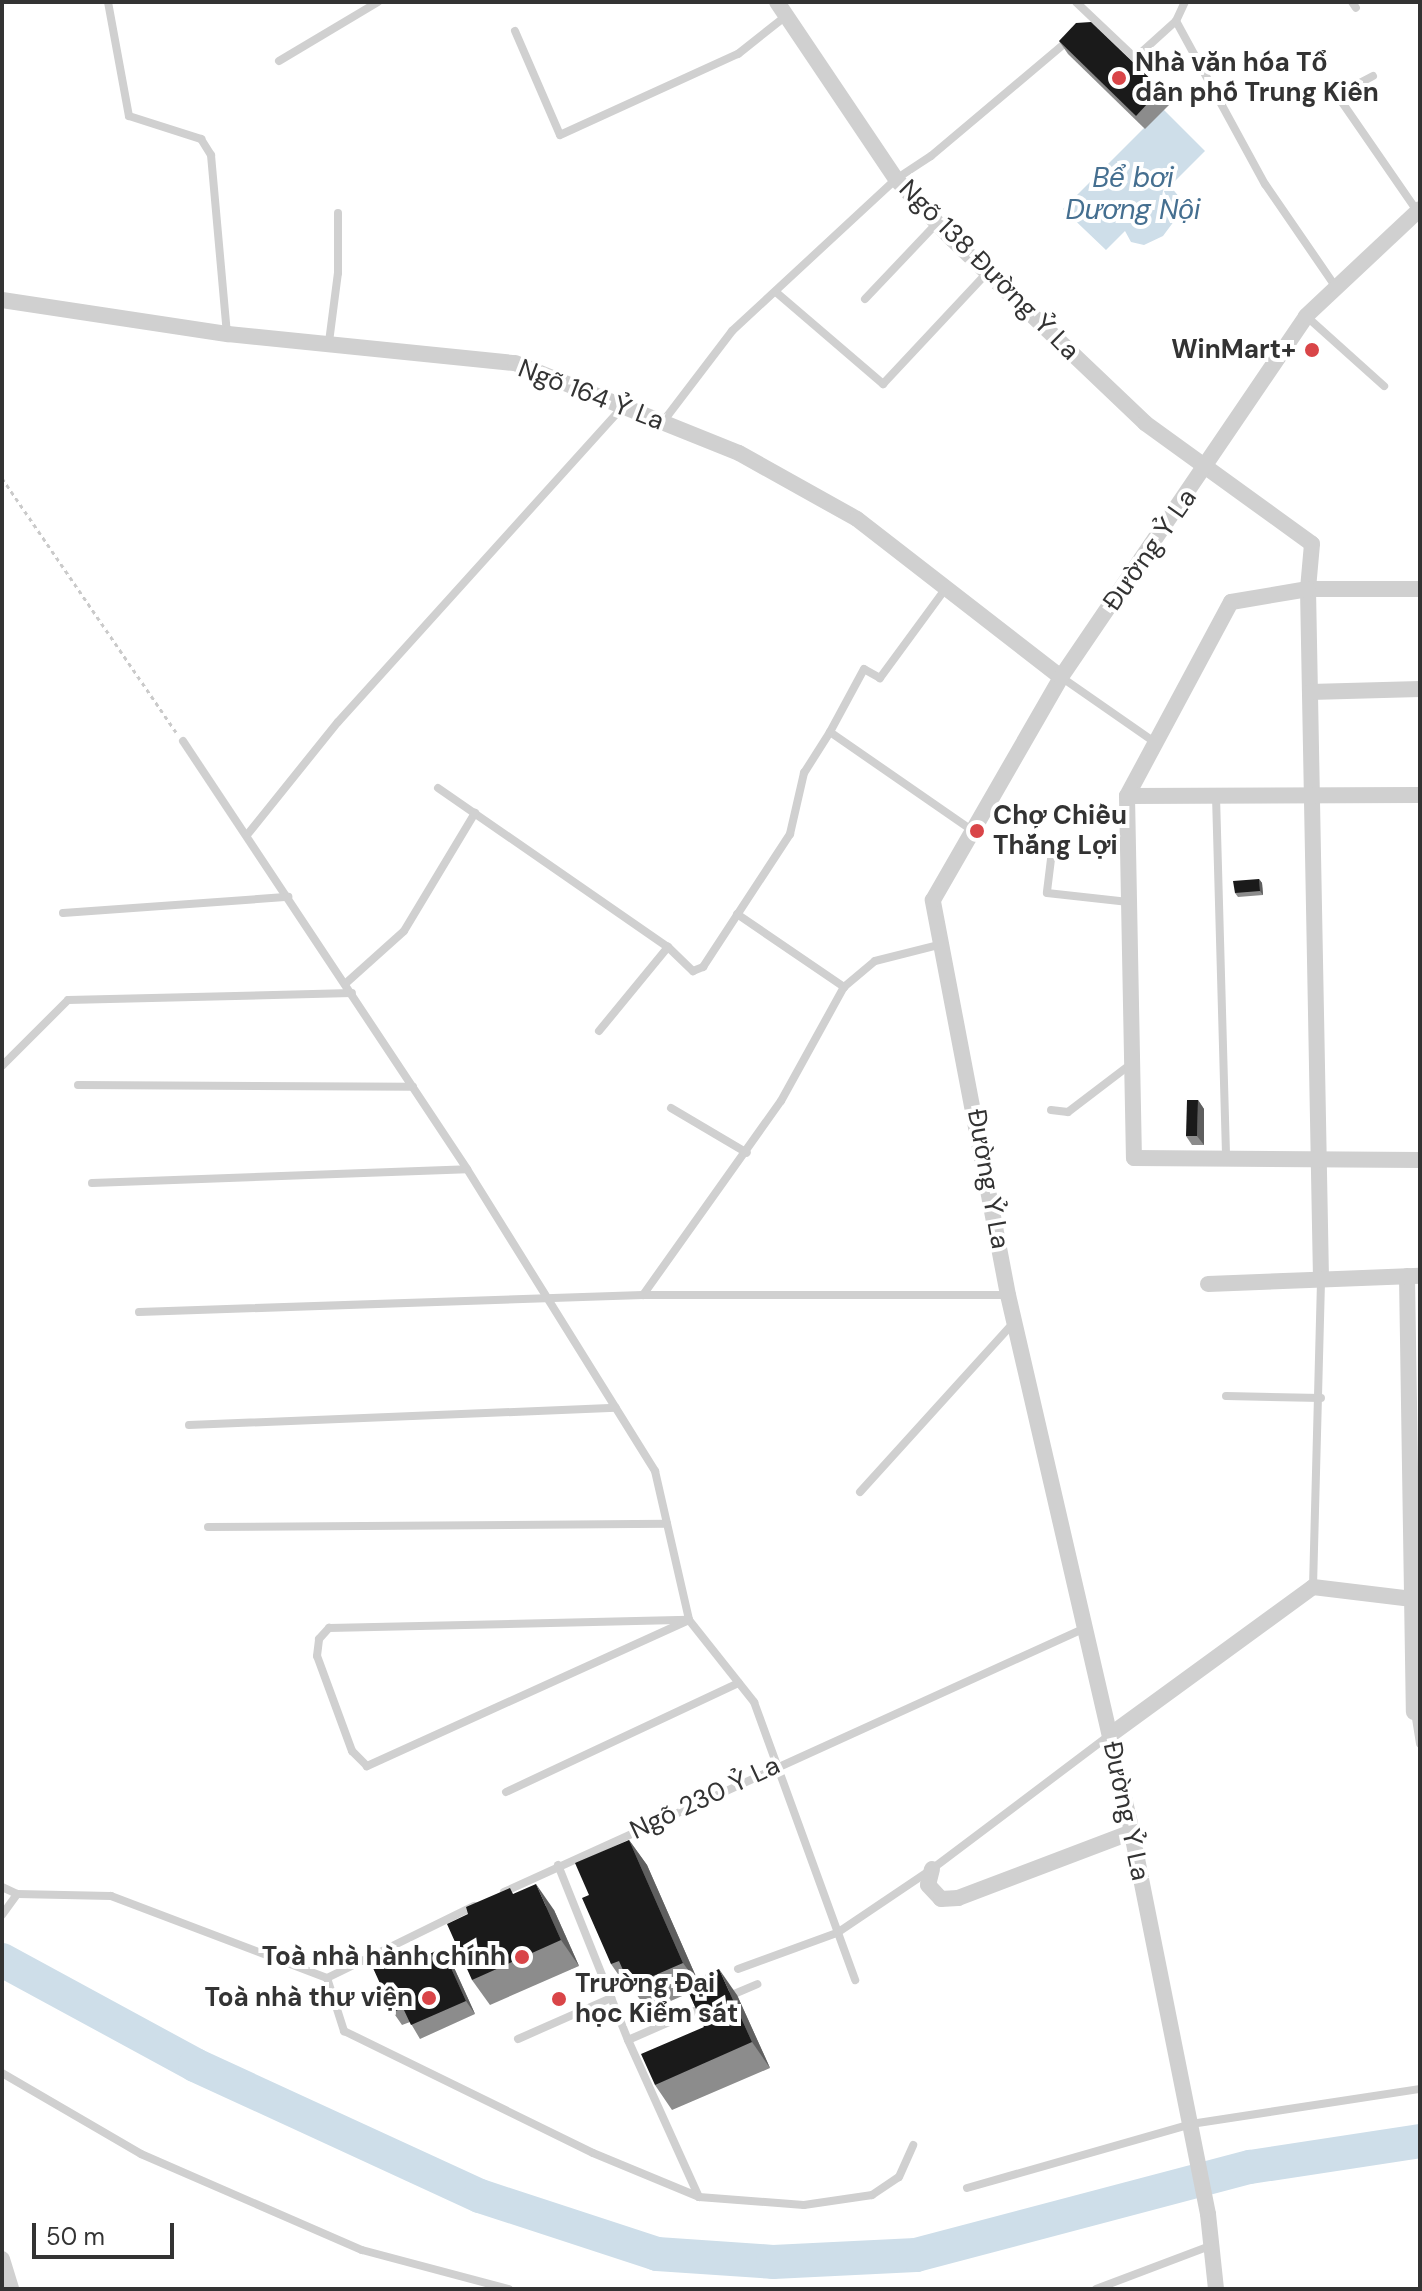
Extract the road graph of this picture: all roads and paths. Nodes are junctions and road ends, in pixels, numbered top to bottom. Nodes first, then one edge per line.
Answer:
1 (108, 2) edge
2 (378, 2) edge
3 (1076, 2) edge
4 (1185, 2) edge
5 (782, 9) edge
6 (1092, 21) junction
7 (1176, 21) junction
8 (515, 31) dead end
9 (279, 61) dead end
10 (1373, 76) dead end
11 (896, 179) junction
12 (1419, 210) edge
13 (338, 213) dead end
14 (937, 223) junction
15 (987, 273) junction
16 (1335, 286) junction
17 (777, 293) junction
18 (865, 299) dead end
19 (2, 300) edge
20 (1306, 316) junction
21 (228, 334) junction
22 (329, 342) junction
23 (1384, 386) dead end
24 (626, 404) junction
25 (662, 423) junction
26 (1206, 470) junction
27 (2, 478) edge
28 (946, 588) junction
29 (1308, 589) junction
30 (1420, 589) edge
31 (1061, 677) junction
32 (1420, 689) edge
33 (1310, 692) junction
34 (830, 732) junction
35 (183, 741) joint
36 (1156, 743) junction
37 (438, 788) dead end
38 (1312, 795) junction
39 (1420, 795) edge
40 (1127, 796) junction
41 (1216, 796) junction
42 (475, 813) junction
43 (970, 829) junction
44 (247, 835) junction
45 (1051, 859) dead end
46 (288, 897) junction
47 (1129, 902) junction
48 (63, 913) dead end
49 (737, 914) junction
50 (942, 944) junction
51 (668, 947) junction
52 (345, 984) junction
53 (844, 987) junction
54 (352, 993) junction
55 (599, 1031) dead end
56 (1132, 1063) junction
57 (2, 1066) edge
58 (78, 1085) dead end
59 (413, 1087) junction
60 (671, 1108) dead end
61 (1051, 1110) dead end
62 (747, 1153) junction
63 (1226, 1159) junction
64 (1319, 1160) junction
65 (1420, 1160) edge
66 (467, 1169) junction
67 (92, 1183) dead end
68 (1413, 1276) edge
69 (1321, 1277) junction
70 (1208, 1284) dead end
71 (643, 1295) junction
72 (1008, 1295) junction
73 (547, 1297) junction
74 (139, 1312) dead end
75 (1015, 1322) junction
76 (1226, 1396) dead end
77 (1321, 1398) junction
78 (616, 1408) junction
79 (189, 1425) dead end
80 (860, 1492) dead end
81 (667, 1524) junction
82 (208, 1527) dead end
83 (1313, 1587) junction
84 (1412, 1599) junction
85 (689, 1620) junction
86 (1087, 1627) junction
87 (739, 1683) junction
88 (1417, 1712) edge
89 (1110, 1735) junction
90 (1420, 1744) edge
91 (776, 1764) junction
92 (506, 1792) dead end
93 (1132, 1832) junction
94 (558, 1865) junction
95 (932, 1869) junction
96 (2, 1887) edge
97 (17, 1894) junction
98 (2, 1915) edge
99 (837, 1933) junction
100 (738, 1969) dead end
101 (327, 1978) junction
102 (855, 1980) dead end
103 (757, 1984) dead end
104 (611, 1998) junction
105 (518, 2039) dead end
106 (628, 2040) junction
107 (2, 2073) edge
108 (1420, 2089) edge
109 (1191, 2124) junction
110 (913, 2145) dead end
111 (967, 2188) dead end
112 (699, 2197) junction
113 (1210, 2246) junction
114 (2, 2259) edge
115 (11, 2289) edge
116 (509, 2289) edge
117 (1096, 2289) edge
118 (1216, 2289) edge

1 - 21 lane
2 - 9 lane
3 - 6 lane
4 - 7 lane
5 - 8 lane
5 - 11 street, Ngõ 138 Đường Ỷ La
6 - 7 lane
6 - 11 lane
7 - 16 lane
10 - 12 lane
11 - 14 street, Ngõ 138 Đường Ỷ La
11 - 17 lane
12 - 16 street, Đường Ỷ La
13 - 22 lane
14 - 15 street, Ngõ 138 Đường Ỷ La
14 - 18 lane
15 - 17 lane
15 - 26 street, Ngõ 138 Đường Ỷ La
16 - 20 street, Đường Ỷ La
17 - 25 lane
19 - 21 street, Ngõ 164 Ỷ La
20 - 23 lane
20 - 26 street, Đường Ỷ La
21 - 22 street, Ngõ 164 Ỷ La
22 - 24 street, Ngõ 164 Ỷ La
24 - 25 street, Ngõ 164 Ỷ La
24 - 44 lane
25 - 28 street, Ngõ 164 Ỷ La
26 - 29 street, Ngõ 138 Đường Ỷ La
26 - 31 street, Đường Ỷ La
27 - 35 path
28 - 31 street, Ngõ 164 Ỷ La
28 - 34 lane
29 - 30 street
29 - 33 street
29 - 36 street
31 - 36 lane
31 - 43 street, Đường Ỷ La
32 - 33 street
33 - 38 street
34 - 43 lane
34 - 49 lane
35 - 44 lane
36 - 40 street
37 - 42 lane
38 - 39 street
38 - 41 street
38 - 64 street
40 - 41 street
40 - 47 street
41 - 63 lane
42 - 51 lane
42 - 52 lane
43 - 50 street, Đường Ỷ La
44 - 46 lane
45 - 47 lane
46 - 48 lane
46 - 52 lane
47 - 56 street
49 - 51 lane
49 - 53 lane
50 - 53 lane
50 - 72 street, Đường Ỷ La
51 - 55 lane
52 - 54 lane
53 - 62 lane
54 - 57 lane
54 - 59 lane
56 - 61 lane
56 - 63 street
58 - 59 lane
59 - 66 lane
60 - 62 lane
62 - 71 lane
63 - 64 street
64 - 65 street
64 - 69 street
66 - 67 lane
66 - 73 lane
68 - 69 street
68 - 84 street
69 - 70 street
69 - 77 lane
71 - 72 lane
71 - 73 lane
72 - 75 street, Đường Ỷ La
73 - 74 lane
73 - 78 lane
75 - 80 lane
75 - 86 street, Đường Ỷ La
76 - 77 lane
77 - 83 lane
78 - 79 lane
78 - 81 lane
81 - 82 lane
81 - 85 lane
83 - 84 street
83 - 89 street
84 - 88 street
85 - 85 lane
85 - 87 lane
86 - 89 street, Đường Ỷ La
86 - 91 lane, Ngõ 230 Ỷ La
87 - 91 lane
87 - 92 lane
88 - 90 lane
89 - 93 street, Đường Ỷ La
89 - 95 lane
91 - 94 lane, Ngõ 230 Ỷ La
91 - 99 lane
93 - 95 street
93 - 109 street, Đường Ỷ La
94 - 101 lane, Ngõ 230 Ỷ La
94 - 104 lane
95 - 99 lane
96 - 97 lane
97 - 98 lane
97 - 101 lane
99 - 100 lane
99 - 102 lane
101 - 112 lane
103 - 106 lane
104 - 105 lane
104 - 106 lane
106 - 112 lane
107 - 116 lane
108 - 109 lane
109 - 111 lane
109 - 113 street, Đường Ỷ La
110 - 112 lane
113 - 117 lane
113 - 118 street, Đường Ỷ La
114 - 115 street

